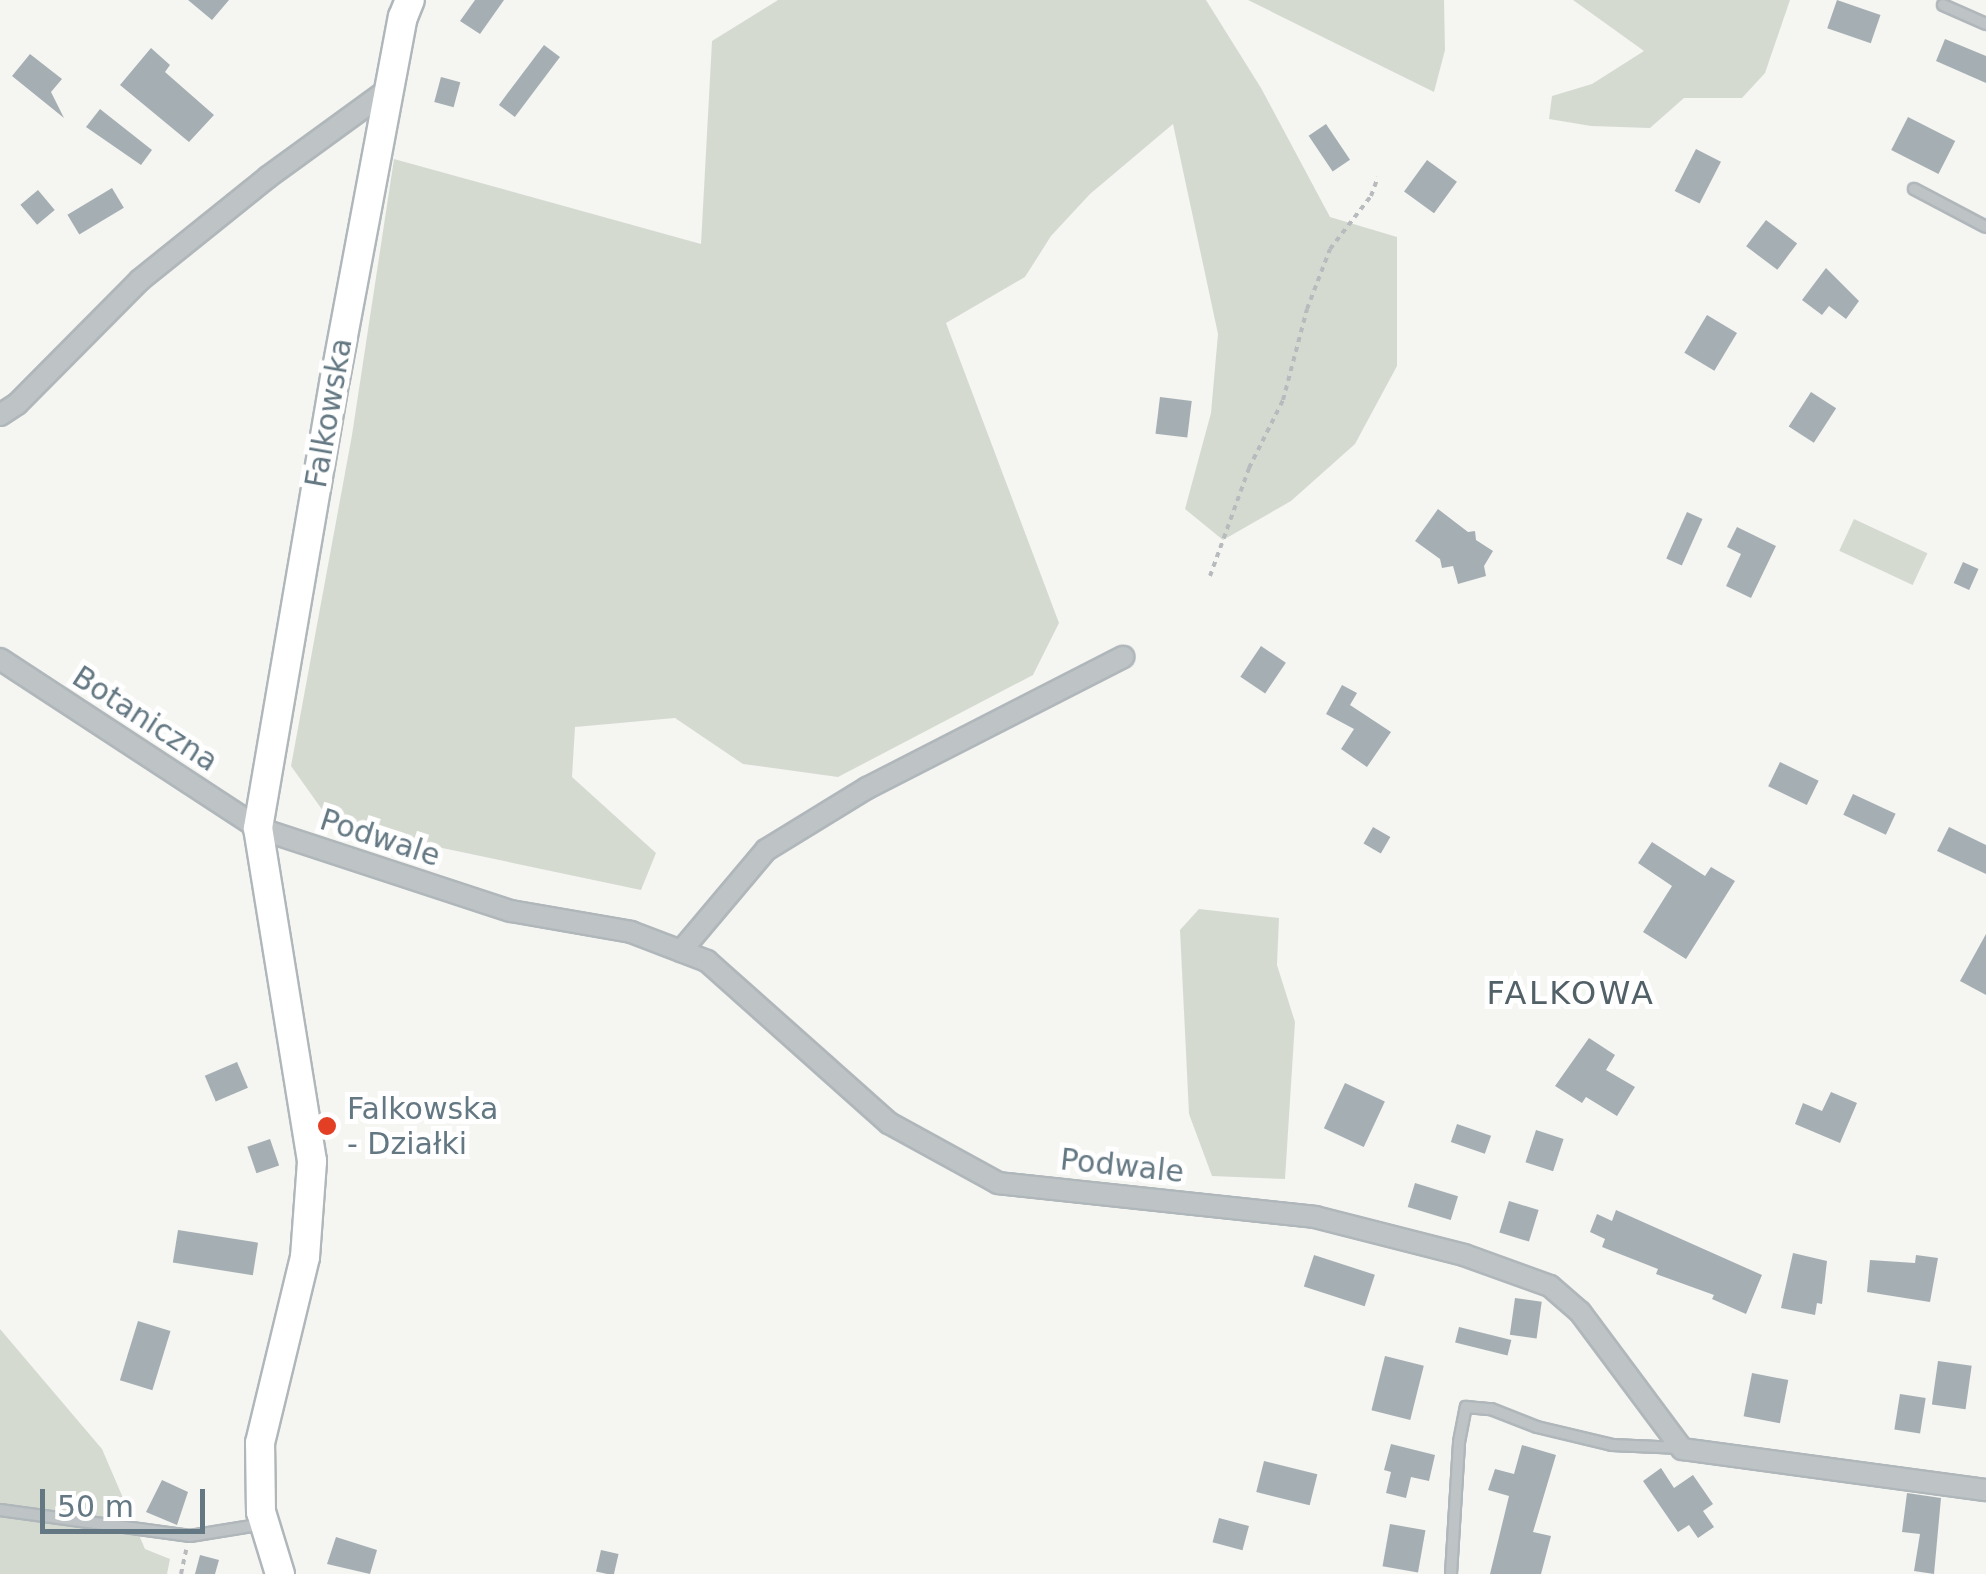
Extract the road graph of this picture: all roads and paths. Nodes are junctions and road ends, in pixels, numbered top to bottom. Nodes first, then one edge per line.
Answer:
1 (410, 0) edge
2 (1943, 5) dead end
3 (1986, 24) edge
4 (389, 89) junction
5 (1378, 177) dead end
6 (1914, 189) dead end
7 (1986, 227) edge
8 (0, 415) edge
9 (1210, 576) dead end
10 (1123, 657) dead end
11 (0, 659) edge
12 (258, 828) junction
13 (681, 951) junction
14 (1682, 1448) junction
15 (1986, 1490) edge
16 (0, 1510) edge
17 (265, 1524) junction
18 (190, 1536) junction
19 (181, 1574) edge
20 (280, 1574) edge
21 (1452, 1574) edge

1 - 4 street, Falkowska
2 - 3 lane
4 - 8 street
4 - 12 street, Falkowska
5 - 9 path
6 - 7 lane
10 - 13 street
11 - 12 street, Botaniczna
12 - 13 street, Podwale
12 - 17 street, Falkowska
13 - 14 street, Podwale
14 - 15 street
14 - 21 lane
16 - 18 lane
17 - 18 lane
17 - 20 street, Falkowska
18 - 19 path

